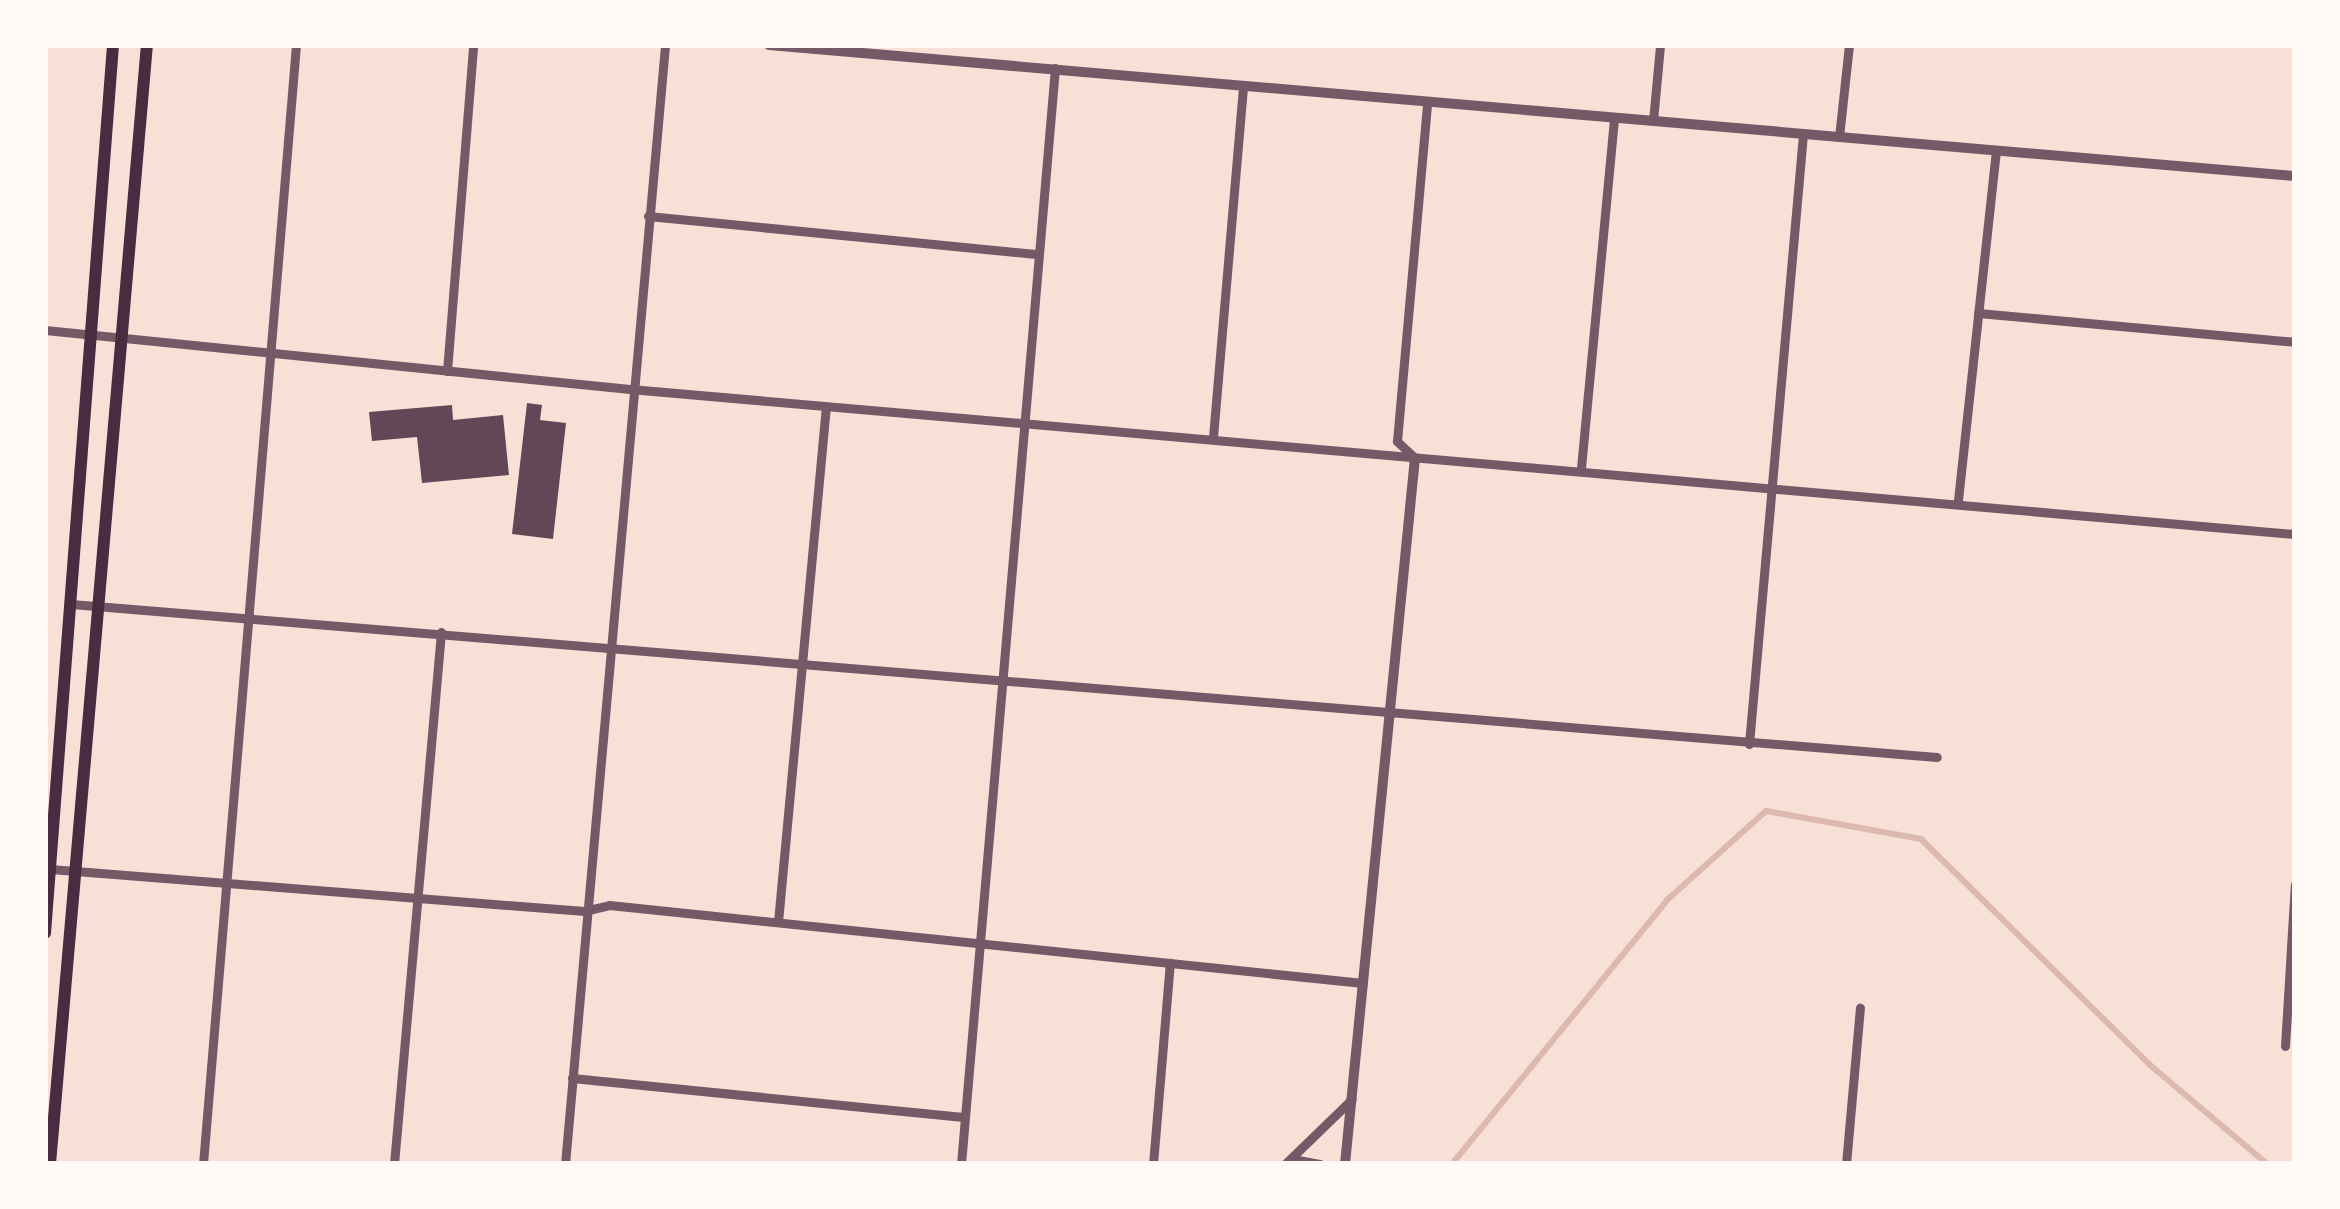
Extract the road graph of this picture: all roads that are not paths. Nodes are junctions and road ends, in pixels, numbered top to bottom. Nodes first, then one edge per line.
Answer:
1 (112, 45) edge
2 (147, 45) edge
3 (296, 45) edge
4 (473, 45) edge
5 (665, 45) edge
6 (769, 45) edge
7 (1660, 45) edge
8 (1849, 45) edge
9 (1054, 68) junction
10 (1243, 86) junction
11 (1427, 102) junction
12 (1614, 118) junction
13 (1653, 122) junction
14 (1803, 134) junction
15 (1839, 137) junction
16 (1996, 151) junction
17 (2295, 176) edge
18 (648, 216) junction
19 (1038, 254) junction
20 (1978, 313) junction
21 (45, 330) edge
22 (92, 337) junction
23 (123, 341) junction
24 (2295, 342) edge
25 (270, 355) junction
26 (447, 371) junction
27 (630, 389) junction
28 (826, 406) junction
29 (1021, 419) junction
30 (1214, 437) junction
31 (1414, 458) junction
32 (1581, 468) junction
33 (1772, 487) junction
34 (1958, 500) junction
35 (2295, 534) edge
36 (71, 604) junction
37 (94, 605) junction
38 (246, 617) junction
39 (441, 632) junction
40 (607, 646) junction
41 (800, 662) junction
42 (1002, 683) junction
43 (1390, 712) junction
44 (1750, 744) junction
45 (1937, 757) dead end
46 (50, 869) junction
47 (73, 871) junction
48 (224, 882) junction
49 (2295, 884) edge
50 (416, 896) junction
51 (584, 911) junction
52 (778, 922) junction
53 (45, 933) edge
54 (981, 944) junction
55 (1171, 963) junction
56 (1363, 982) junction
57 (1860, 1008) dead end
58 (2285, 1046) dead end
59 (572, 1078) junction
60 (1356, 1095) junction
61 (963, 1117) junction
62 (1288, 1161) edge
63 (50, 1164) edge
64 (203, 1164) edge
65 (394, 1164) edge
66 (565, 1164) edge
67 (962, 1164) edge
68 (1153, 1164) edge
69 (1320, 1164) edge
70 (1346, 1164) edge
71 (1846, 1164) edge

1 - 22 main road
2 - 23 main road
3 - 25 street
4 - 26 street
5 - 18 street
6 - 9 street
7 - 13 street
8 - 15 street
9 - 10 street
9 - 19 street
10 - 11 street
10 - 30 street
11 - 12 street
11 - 31 street
12 - 13 street
12 - 32 street
13 - 14 street
14 - 15 street
14 - 33 street
15 - 16 street
16 - 17 street
16 - 20 street
18 - 19 street
18 - 27 street
19 - 29 street
20 - 24 street
20 - 34 street
21 - 22 street
22 - 23 street
22 - 36 main road
23 - 25 street
23 - 37 main road
25 - 26 street
25 - 38 street
26 - 27 street
27 - 28 street
27 - 40 street
28 - 29 street
28 - 41 street
29 - 30 street
29 - 42 street
30 - 31 street
31 - 32 street
31 - 43 street
32 - 33 street
33 - 34 street
33 - 44 street
34 - 35 street
36 - 37 street
36 - 46 main road
37 - 38 street
37 - 47 main road
38 - 39 street
38 - 48 street
39 - 40 street
39 - 50 street
40 - 41 street
40 - 51 street
41 - 42 street
41 - 52 street
42 - 43 street
42 - 54 street
43 - 44 street
43 - 56 street
44 - 45 street
46 - 47 street
46 - 53 main road
47 - 48 street
47 - 63 main road
48 - 50 street
48 - 64 street
49 - 58 street
50 - 51 street
50 - 65 street
51 - 52 street
51 - 59 street
52 - 54 street
54 - 55 street
54 - 61 street
55 - 56 street
55 - 68 street
56 - 60 street
57 - 71 street
59 - 61 street
59 - 66 street
60 - 62 street
60 - 70 street
61 - 67 street
62 - 69 street

